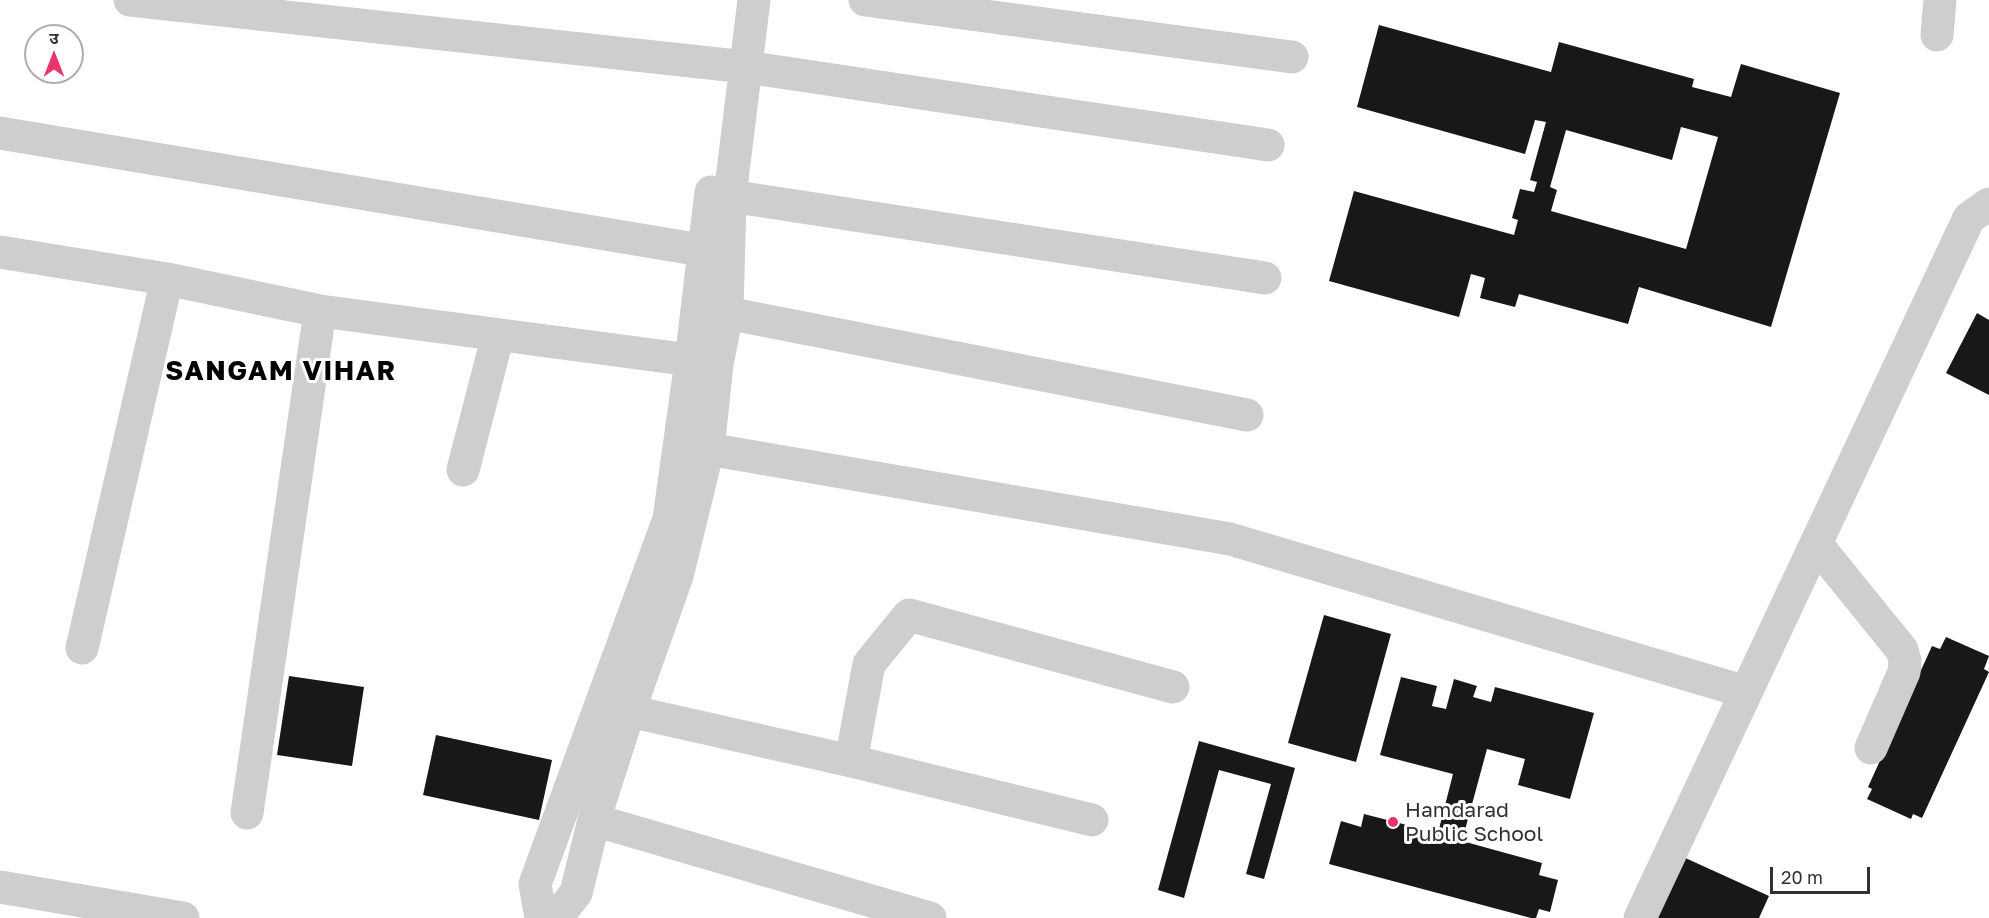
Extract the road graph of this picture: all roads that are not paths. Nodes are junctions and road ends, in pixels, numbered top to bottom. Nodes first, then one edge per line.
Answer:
1 (130, 0) edge
2 (735, 0) edge
3 (754, 0) edge
4 (865, 0) edge
5 (1940, 0) edge
6 (1937, 35) dead end
7 (1292, 57) dead end
8 (735, 65) junction
9 (0, 133) edge
10 (1268, 145) dead end
11 (730, 196) junction
12 (1989, 204) edge
13 (0, 252) edge
14 (717, 253) junction
15 (1265, 278) dead end
16 (167, 279) junction
17 (320, 311) junction
18 (727, 313) junction
19 (498, 335) junction
20 (704, 362) junction
21 (1247, 415) dead end
22 (708, 449) junction
23 (463, 470) dead end
24 (1816, 544) junction
25 (82, 648) dead end
26 (1173, 687) dead end
27 (1746, 692) junction
28 (628, 711) junction
29 (1871, 748) dead end
30 (851, 761) junction
31 (246, 813) dead end
32 (594, 820) junction
33 (1092, 820) dead end
34 (0, 887) edge
35 (183, 918) edge
36 (541, 918) edge
37 (556, 918) edge
38 (930, 918) edge
39 (1640, 918) edge

1 - 8 street
2 - 8 street
3 - 8 street
4 - 7 street
5 - 6 street
8 - 10 street
8 - 11 street
8 - 14 street
9 - 14 street
11 - 14 street
11 - 15 street
12 - 24 street
13 - 16 street
14 - 18 street
14 - 20 street
16 - 17 street
16 - 25 street
17 - 19 street
17 - 31 street
18 - 20 street
18 - 21 street
19 - 20 street
19 - 23 street
20 - 22 street
20 - 36 street
22 - 27 street
22 - 28 street
24 - 27 street
24 - 29 street
26 - 30 street
27 - 39 street
28 - 30 street
28 - 32 street
30 - 33 street
32 - 37 street
32 - 38 street
34 - 35 street

